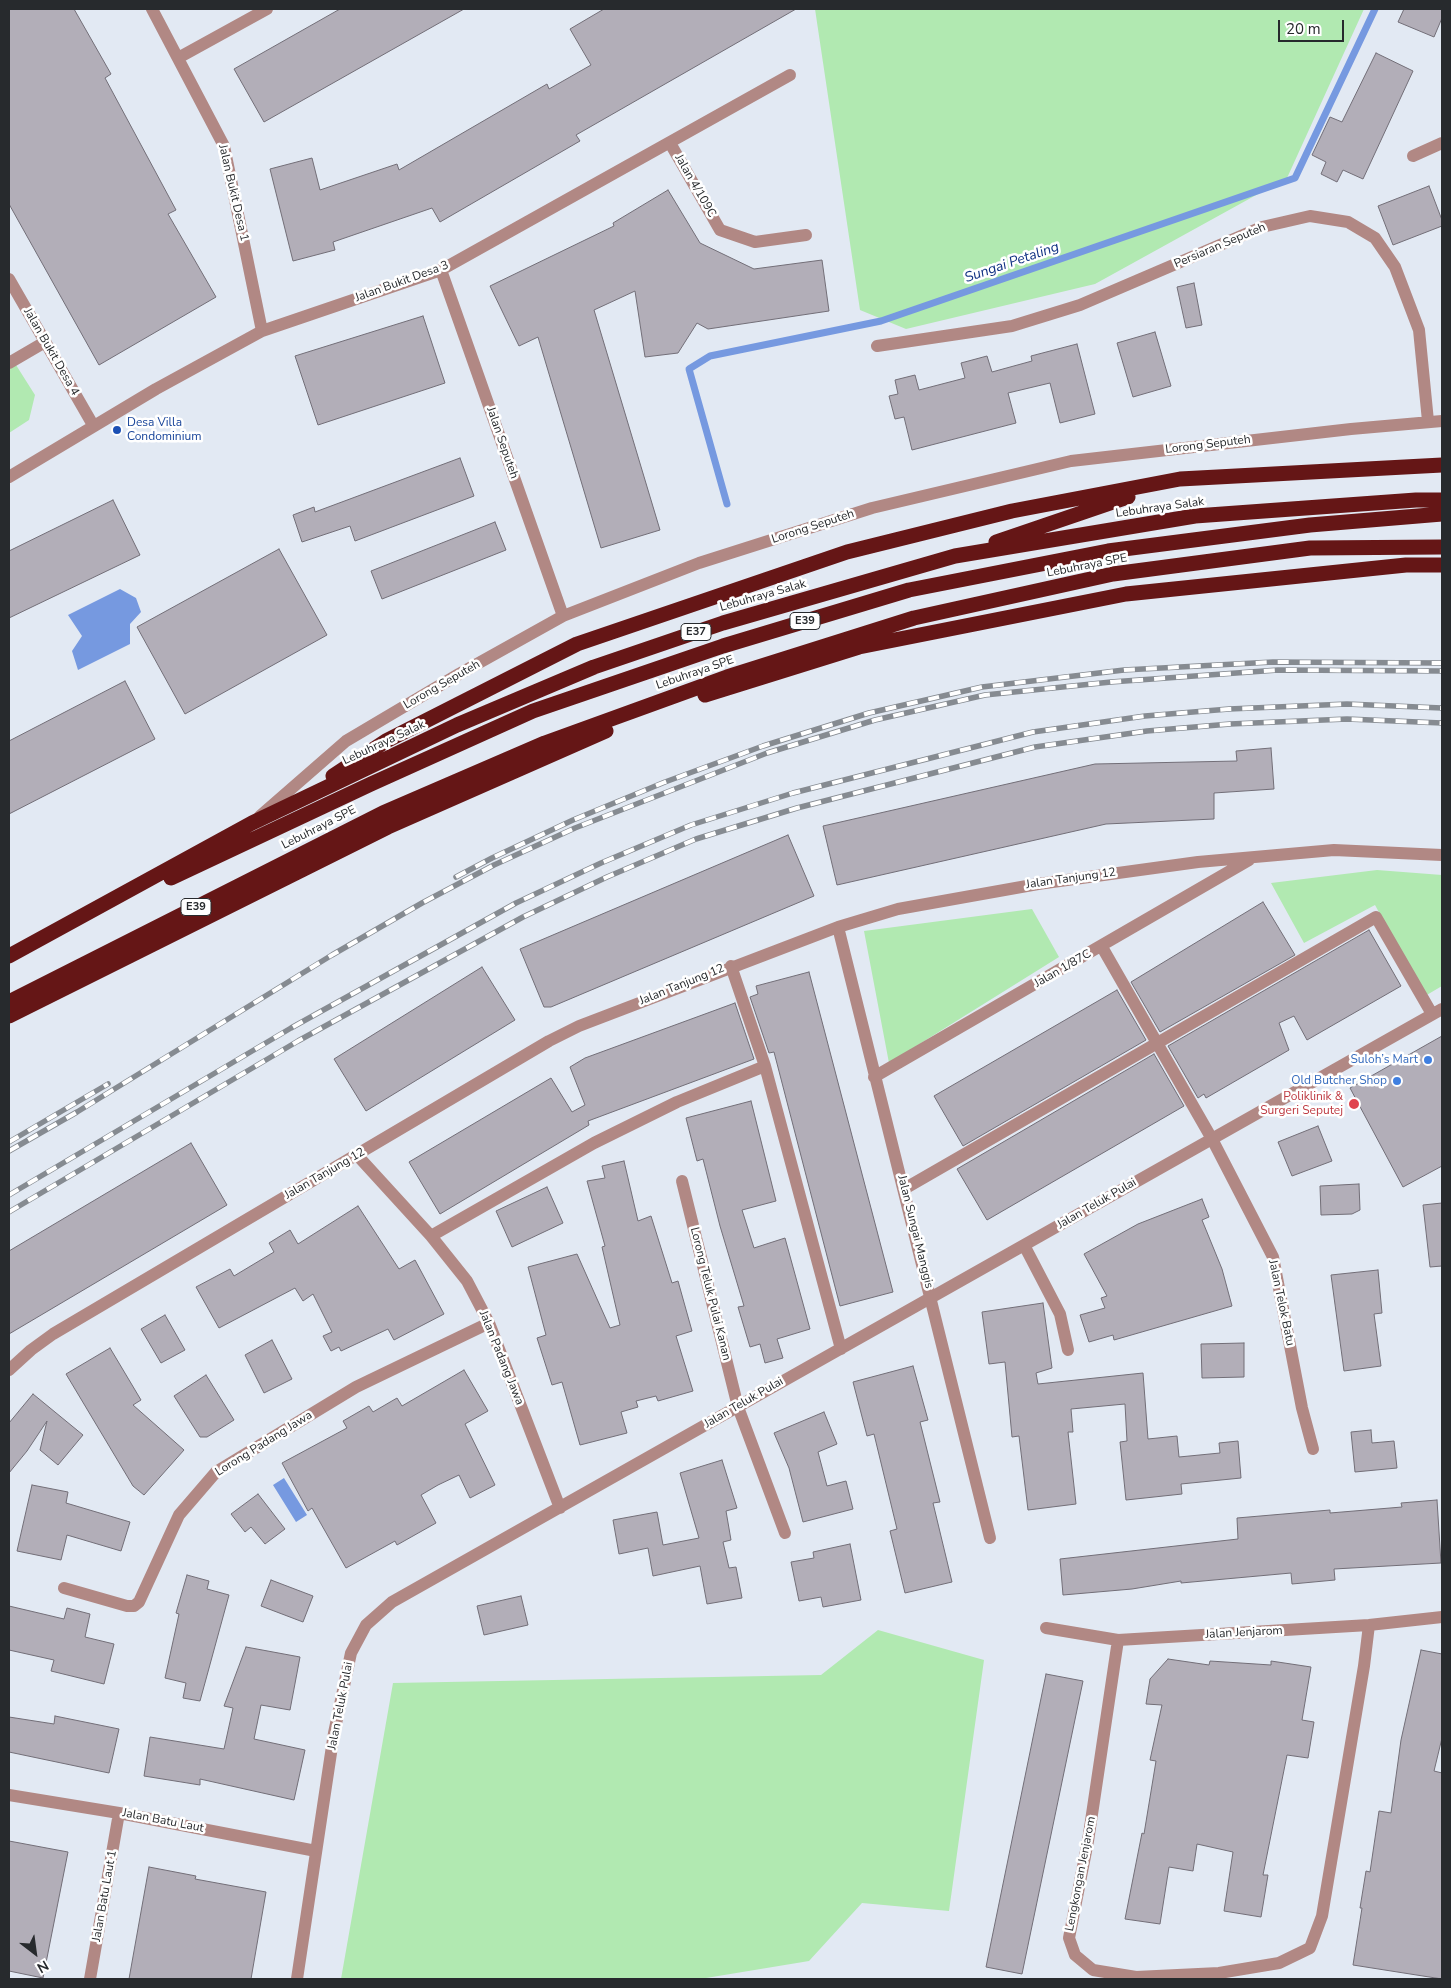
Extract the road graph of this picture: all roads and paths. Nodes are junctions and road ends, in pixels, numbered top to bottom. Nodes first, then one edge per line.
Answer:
1 (152, 9) edge
2 (267, 9) edge
3 (178, 58) junction
4 (790, 75) dead end
5 (670, 143) junction
6 (1442, 143) edge
7 (1413, 156) dead end
8 (806, 235) dead end
9 (441, 270) junction
10 (9, 279) edge
11 (262, 331) junction
12 (45, 342) junction
13 (876, 346) dead end
14 (9, 363) edge
15 (1428, 421) junction
16 (1442, 421) edge
17 (93, 426) junction
18 (1442, 465) edge
19 (9, 476) edge
20 (1180, 479) junction
21 (1442, 500) edge
22 (1442, 514) edge
23 (1442, 548) edge
24 (955, 556) junction
25 (1442, 565) edge
26 (563, 616) junction
27 (252, 823) junction
28 (1442, 855) edge
29 (1251, 859) junction
30 (205, 862) junction
31 (838, 926) junction
32 (1102, 947) junction
33 (9, 956) edge
34 (731, 966) junction
35 (9, 1002) edge
36 (1437, 1011) edge
37 (9, 1016) edge
38 (1157, 1043) junction
39 (765, 1066) junction
40 (874, 1077) junction
41 (1212, 1139) junction
42 (358, 1155) junction
43 (682, 1181) dead end
44 (904, 1189) junction
45 (431, 1236) junction
46 (1024, 1245) junction
47 (932, 1298) junction
48 (489, 1323) junction
49 (841, 1349) junction
50 (1068, 1350) dead end
51 (9, 1370) edge
52 (738, 1407) junction
53 (1313, 1449) dead end
54 (560, 1508) junction
55 (785, 1533) dead end
56 (990, 1538) dead end
57 (64, 1588) dead end
58 (1442, 1617) edge
59 (1369, 1625) junction
60 (1046, 1628) dead end
61 (1118, 1640) junction
62 (9, 1795) edge
63 (119, 1813) junction
64 (316, 1851) junction
65 (90, 1979) edge
66 (297, 1979) edge

1 - 3 street, Jalan Bukit Desa 1
2 - 3 street
3 - 11 street, Jalan Bukit Desa 1
4 - 5 street, Jalan Bukit Desa 3
5 - 8 street, Jalan 4/109C
5 - 9 street, Jalan Bukit Desa 3
6 - 7 street
9 - 11 street, Jalan Bukit Desa 3
9 - 26 street, Jalan Seputeh
10 - 12 street, Jalan Bukit Desa 4
11 - 17 street, Jalan Bukit Desa 3
12 - 14 street
12 - 17 street, Jalan Bukit Desa 4
13 - 15 street, Persiaran Seputeh
15 - 16 street, Lorong Seputeh
15 - 26 street, Lorong Seputeh
17 - 19 street, Jalan Bukit Desa 3
18 - 20 highway
20 - 24 highway
20 - 30 highway
21 - 24 highway, Lebuhraya Salak / E37
22 - 30 highway, Lebuhraya SPE / E39
23 - 35 highway, Lebuhraya SPE / E39
24 - 27 highway, Lebuhraya Salak / E37
25 - 37 highway
26 - 27 street, Lorong Seputeh
27 - 33 highway, Lebuhraya Salak / E37
28 - 29 street, Jalan Tanjung 12
29 - 31 street, Jalan Tanjung 12
29 - 32 street, Jalan 1/87C
30 - 33 highway, Lebuhraya SPE / E39
31 - 34 street, Jalan Tanjung 12
31 - 40 street, Jalan Sungai Manggis
32 - 38 street, Jalan Telok Batu
32 - 40 street, Jalan 1/87C
34 - 39 street
34 - 42 street, Jalan Tanjung 12
36 - 38 street
36 - 41 street, Jalan Teluk Pulai
38 - 41 street, Jalan Telok Batu
38 - 44 street
39 - 45 street
39 - 49 street
40 - 44 street, Jalan Sungai Manggis
41 - 46 street, Jalan Teluk Pulai
41 - 53 street, Jalan Telok Batu
42 - 45 street, Jalan Padang Jawa
42 - 51 street, Jalan Tanjung 12
43 - 52 street, Lorong Teluk Pulai Kanan
44 - 47 street, Jalan Sungai Manggis
45 - 48 street, Jalan Padang Jawa
46 - 47 street, Jalan Teluk Pulai
46 - 50 street
47 - 49 street, Jalan Teluk Pulai
47 - 56 street, Jalan Sungai Manggis
48 - 54 street, Jalan Padang Jawa
48 - 57 street, Lorong Padang Jawa
49 - 52 street, Jalan Teluk Pulai
52 - 54 street, Jalan Teluk Pulai
52 - 55 street, Lorong Teluk Pulai Kanan
54 - 64 street, Jalan Teluk Pulai
58 - 59 street, Jalan Jenjarom
59 - 61 street, Jalan Jenjarom
59 - 61 street, Lengkongan Jenjarom
60 - 61 street, Jalan Jenjarom
62 - 63 street, Jalan Batu Laut
63 - 64 street, Jalan Batu Laut
63 - 65 street, Jalan Batu Laut 1
64 - 66 street, Jalan Teluk Pulai

